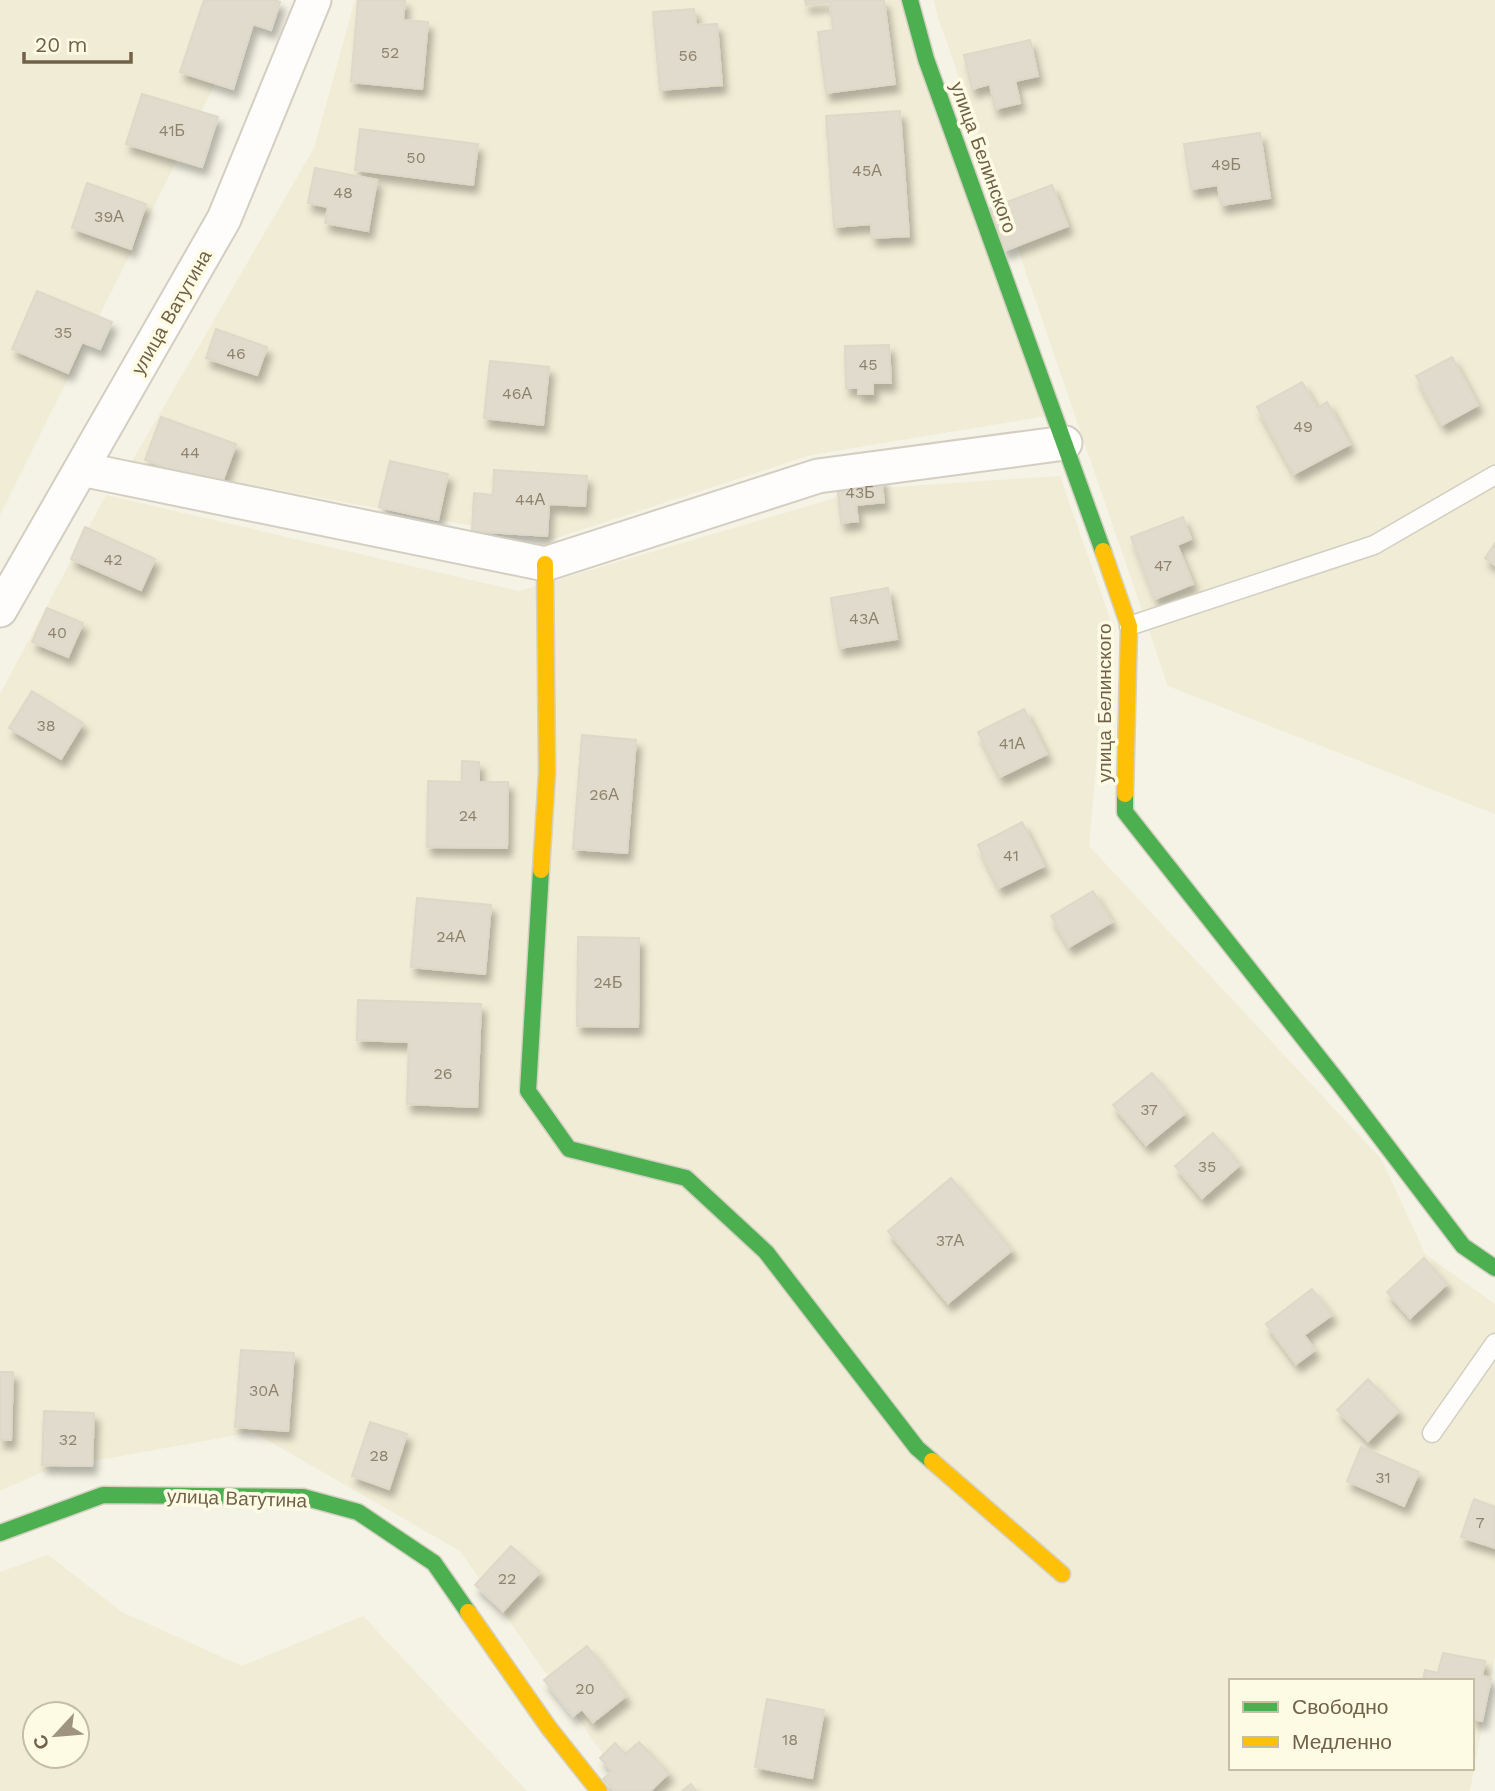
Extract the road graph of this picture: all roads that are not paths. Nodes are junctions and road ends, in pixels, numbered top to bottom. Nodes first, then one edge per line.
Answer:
1 (314, 0) edge
2 (910, 0) edge
3 (1065, 443) junction
4 (81, 469) junction
5 (1495, 475) edge
6 (545, 564) junction
7 (0, 610) edge
8 (1129, 626) junction
9 (1495, 1268) edge
10 (1495, 1343) edge
11 (1432, 1433) dead end
12 (0, 1533) edge
13 (1062, 1574) dead end
14 (600, 1791) edge

1 - 4 street, улица Ватутина
2 - 3 street, улица Белинского
3 - 6 street
3 - 8 street, улица Белинского
4 - 6 street
4 - 7 street, улица Ватутина
5 - 8 lane
6 - 13 street
8 - 9 street, улица Белинского
10 - 11 lane
12 - 14 street, улица Ватутина

